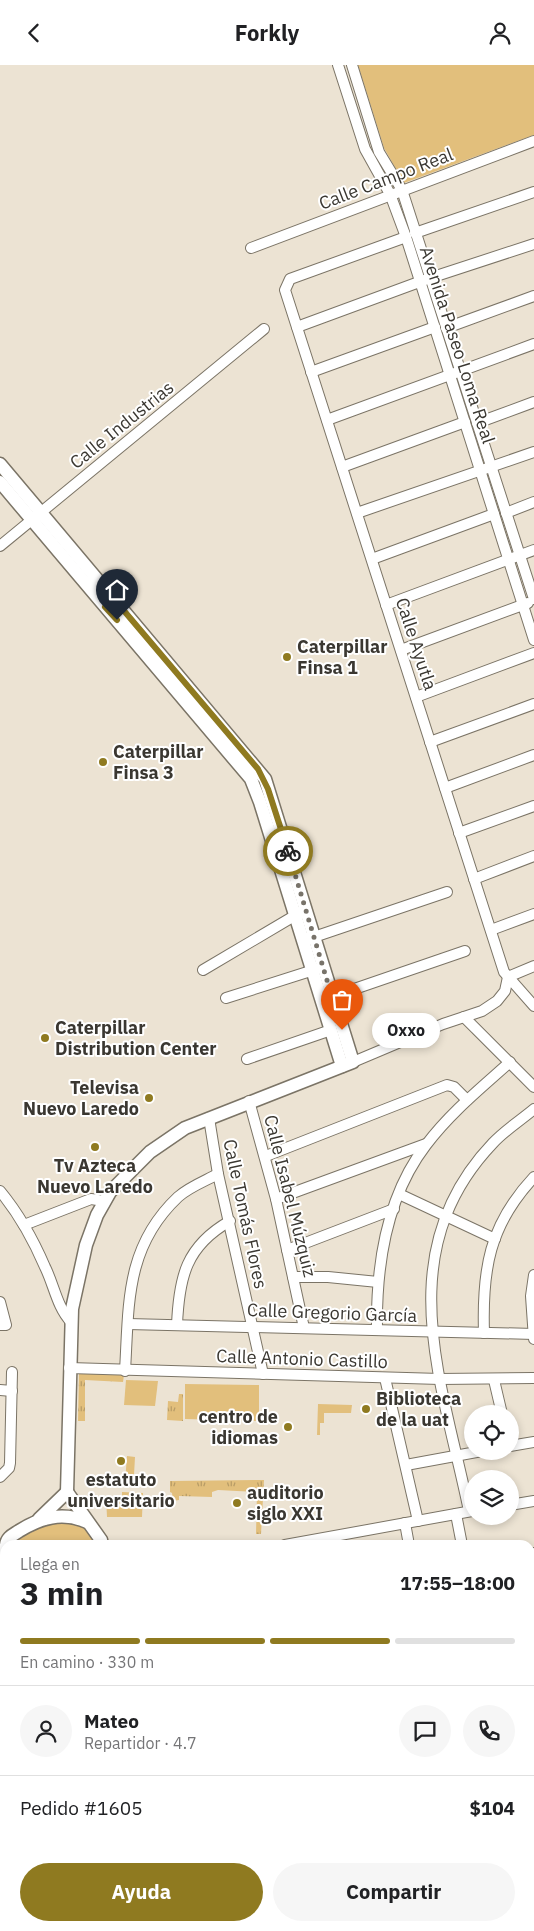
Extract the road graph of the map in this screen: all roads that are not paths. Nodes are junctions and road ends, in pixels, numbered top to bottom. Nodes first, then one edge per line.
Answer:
1 (338, 65) edge
2 (352, 65) edge
3 (534, 141) edge
4 (380, 152) junction
5 (368, 156) junction
6 (402, 190) junction
7 (534, 192) edge
8 (390, 194) junction
9 (411, 235) junction
10 (534, 244) edge
11 (251, 248) dead end
12 (425, 280) junction
13 (534, 296) edge
14 (297, 327) junction
15 (435, 327) junction
16 (446, 328) junction
17 (264, 329) dead end
18 (534, 344) edge
19 (460, 371) junction
20 (311, 372) junction
21 (450, 375) junction
22 (534, 402) edge
23 (327, 420) junction
24 (465, 422) junction
25 (477, 423) junction
26 (534, 453) edge
27 (342, 467) junction
28 (492, 468) junction
29 (481, 471) junction
30 (1, 473) edge
31 (534, 501) edge
32 (357, 513) junction
33 (506, 513) junction
34 (494, 514) junction
35 (36, 517) junction
36 (0, 546) edge
37 (534, 550) edge
38 (520, 555) junction
39 (372, 559) junction
40 (508, 560) junction
41 (534, 600) edge
42 (386, 605) junction
43 (523, 605) junction
44 (534, 640) edge
45 (401, 650) junction
46 (534, 653) edge
47 (416, 697) junction
48 (534, 704) edge
49 (430, 742) junction
50 (534, 755) edge
51 (445, 788) junction
52 (534, 806) edge
53 (460, 833) junction
54 (534, 857) edge
55 (474, 879) junction
56 (447, 892) dead end
57 (301, 912) junction
58 (534, 913) edge
59 (490, 930) junction
60 (309, 939) junction
61 (465, 951) dead end
62 (534, 966) edge
63 (318, 969) junction
64 (203, 970) dead end
65 (508, 977) junction
66 (331, 997) junction
67 (226, 998) dead end
68 (534, 1006) edge
69 (464, 1017) junction
70 (331, 1030) junction
71 (247, 1059) dead end
72 (510, 1062) junction
73 (348, 1064) junction
74 (534, 1087) edge
75 (467, 1100) junction
76 (250, 1101) junction
77 (534, 1109) edge
78 (208, 1118) junction
79 (426, 1145) junction
80 (266, 1156) junction
81 (218, 1174) junction
82 (534, 1177) edge
83 (399, 1194) junction
84 (2, 1197) edge
85 (276, 1199) junction
86 (104, 1201) junction
87 (394, 1209) junction
88 (446, 1215) junction
89 (230, 1221) junction
90 (24, 1225) junction
91 (494, 1239) junction
92 (287, 1250) junction
93 (534, 1275) edge
94 (293, 1277) junction
95 (378, 1282) junction
96 (0, 1302) edge
97 (71, 1322) junction
98 (128, 1324) junction
99 (0, 1325) edge
100 (177, 1325) junction
101 (253, 1327) junction
102 (304, 1328) junction
103 (377, 1330) junction
104 (431, 1332) junction
105 (484, 1333) junction
106 (534, 1336) edge
107 (70, 1368) junction
108 (125, 1371) junction
109 (12, 1372) dead end
110 (263, 1375) junction
111 (385, 1378) junction
112 (534, 1378) edge
113 (440, 1379) junction
114 (494, 1380) junction
115 (0, 1391) edge
116 (12, 1391) junction
117 (500, 1405) edge
118 (534, 1442) edge
119 (519, 1444) edge
120 (464, 1455) edge
121 (458, 1456) junction
122 (406, 1465) junction
123 (0, 1477) edge
124 (464, 1481) edge
125 (66, 1492) junction
126 (534, 1501) edge
127 (519, 1504) edge
128 (464, 1512) edge
129 (456, 1514) junction
130 (39, 1519) junction
131 (418, 1521) junction
132 (87, 1522) junction
133 (405, 1523) junction
134 (7, 1540) edge
135 (102, 1540) edge
136 (321, 1540) edge
137 (408, 1540) edge
138 (461, 1540) edge

1 - 5 street, Avenida Paseo Loma Real
2 - 4 street, Avenida Paseo Loma Real
3 - 6 street, Calle Campo Real
4 - 5 street
4 - 6 street, Avenida Paseo Loma Real
5 - 8 street, Avenida Paseo Loma Real
6 - 8 street, Calle Campo Real
6 - 9 street, Avenida Paseo Loma Real
7 - 9 street
8 - 9 street, Avenida Paseo Loma Real
8 - 11 street, Calle Campo Real
9 - 12 street, Avenida Paseo Loma Real
9 - 14 street, Calle Ayutla
10 - 12 street
12 - 14 street
12 - 15 street, Avenida Paseo Loma Real
12 - 16 street, Avenida Paseo Loma Real
13 - 16 street
14 - 20 street, Calle Ayutla
15 - 20 street
15 - 21 street, Avenida Paseo Loma Real
16 - 19 street, Avenida Paseo Loma Real
17 - 35 street, Calle Industrias
18 - 19 street
19 - 21 street
19 - 25 street, Avenida Paseo Loma Real
20 - 23 street, Calle Ayutla
21 - 23 street
21 - 24 street, Avenida Paseo Loma Real
22 - 25 street
23 - 27 street, Calle Ayutla
24 - 27 street
24 - 29 street, Avenida Paseo Loma Real
25 - 28 street, Avenida Paseo Loma Real
26 - 28 street
27 - 32 street, Calle Ayutla
28 - 29 street
28 - 33 street, Avenida Paseo Loma Real
29 - 32 street
29 - 34 street, Avenida Paseo Loma Real
30 - 35 main road
31 - 33 street
32 - 39 street, Calle Ayutla
33 - 38 street, Avenida Paseo Loma Real
34 - 39 street
34 - 40 street, Avenida Paseo Loma Real
35 - 36 street, Calle Industrias
35 - 57 main road
37 - 38 street
38 - 40 street
38 - 41 street, Avenida Paseo Loma Real
39 - 42 street, Calle Ayutla
40 - 42 street
40 - 43 street, Avenida Paseo Loma Real
41 - 43 street
42 - 45 street, Calle Ayutla
43 - 44 street, Avenida Paseo Loma Real
43 - 45 street
45 - 47 street, Calle Ayutla
46 - 47 street
47 - 49 street, Calle Ayutla
48 - 49 street
49 - 51 street, Calle Ayutla
50 - 51 street
51 - 53 street, Calle Ayutla
52 - 53 street
53 - 55 street, Calle Ayutla
54 - 55 street
55 - 59 street, Calle Ayutla
56 - 60 street
57 - 60 main road
57 - 64 street
58 - 59 street
59 - 65 street, Calle Ayutla
60 - 63 main road
61 - 66 street
62 - 65 street
63 - 66 main road
63 - 67 street
63 - 70 main road
65 - 68 street, Calle Ayutla
65 - 69 street
66 - 73 main road
69 - 72 street
69 - 73 street
70 - 71 street
70 - 73 main road
72 - 74 street
72 - 75 street
73 - 76 main road
75 - 79 street
75 - 80 street
76 - 78 main road
76 - 80 street, Calle Isabel Múzquiz
77 - 88 street
78 - 81 street, Calle Tomás Flores
78 - 86 main road
79 - 83 street
79 - 85 street
80 - 85 street, Calle Isabel Múzquiz
81 - 89 street, Calle Tomás Flores
81 - 98 street
82 - 91 street
83 - 87 street
83 - 88 street
84 - 90 street
85 - 92 street, Calle Isabel Múzquiz
86 - 90 street
86 - 97 main road
87 - 92 street
87 - 95 street
88 - 91 street
88 - 104 street
89 - 100 street
89 - 101 street, Calle Tomás Flores
90 - 97 street
91 - 105 street
92 - 94 street, Calle Isabel Múzquiz
93 - 106 street
94 - 95 street
94 - 102 street, Calle Isabel Múzquiz
95 - 103 street
96 - 99 street
97 - 107 main road
98 - 100 street, Calle Gregorio García
98 - 108 street
100 - 101 street, Calle Gregorio García
101 - 102 street, Calle Gregorio García
101 - 110 street, Calle Tomás Flores
102 - 103 street, Calle Gregorio García
103 - 104 street, Calle Gregorio García
104 - 105 street, Calle Gregorio García
104 - 113 street
105 - 106 street, Calle Gregorio García
107 - 108 street, Calle Antonio Castillo
107 - 125 main road
108 - 110 street, Calle Antonio Castillo
109 - 116 street
110 - 111 street, Calle Antonio Castillo
111 - 113 street, Calle Antonio Castillo
111 - 122 street
112 - 114 street, Calle Antonio Castillo
113 - 114 street, Calle Antonio Castillo
113 - 121 street
114 - 117 street
115 - 116 street
116 - 123 street
118 - 119 street
120 - 121 street
121 - 122 street
121 - 124 street
122 - 131 street
125 - 130 main road
125 - 132 main road
126 - 127 street
128 - 129 street
129 - 131 street
129 - 138 street
130 - 132 main road
130 - 134 main road
131 - 133 street
132 - 135 main road
133 - 136 street
133 - 137 street

